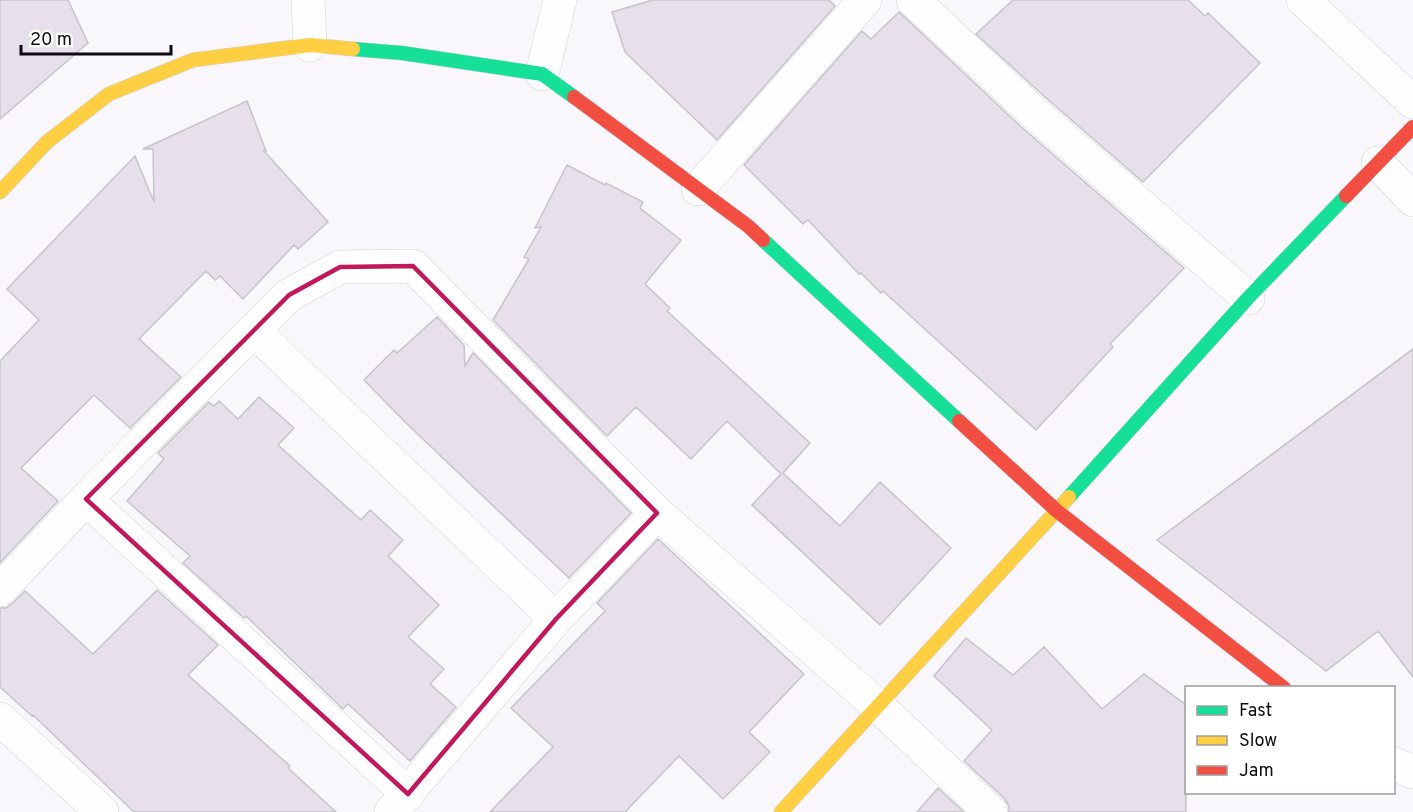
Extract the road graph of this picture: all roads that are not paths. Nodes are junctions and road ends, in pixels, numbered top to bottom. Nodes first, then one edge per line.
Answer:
1 (308, 0) edge
2 (560, 0) edge
3 (865, 0) edge
4 (913, 0) edge
5 (1303, 0) edge
6 (310, 45) junction
7 (542, 74) junction
8 (1413, 102) edge
9 (1413, 127) edge
10 (1378, 163) junction
11 (698, 189) junction
12 (0, 192) edge
13 (1413, 200) edge
14 (1248, 298) junction
15 (253, 330) junction
16 (86, 499) junction
17 (1057, 511) junction
18 (657, 513) junction
19 (0, 590) edge
20 (556, 619) junction
21 (1283, 686) edge
22 (878, 706) junction
23 (0, 719) edge
24 (1395, 764) edge
25 (1413, 772) edge
26 (400, 803) edge
27 (102, 812) edge
28 (781, 812) edge
29 (991, 812) edge

1 - 6 street
2 - 7 street
3 - 11 street
4 - 14 street
5 - 8 street
6 - 7 street
6 - 12 street
7 - 11 street
9 - 10 street
10 - 13 street
10 - 14 street
11 - 17 street
14 - 17 street
15 - 16 street
15 - 18 street
15 - 20 street
16 - 19 street
16 - 26 street
17 - 21 street
17 - 22 street
18 - 20 street
18 - 22 street
20 - 26 street
22 - 28 street
22 - 29 street
23 - 27 street
24 - 25 street

